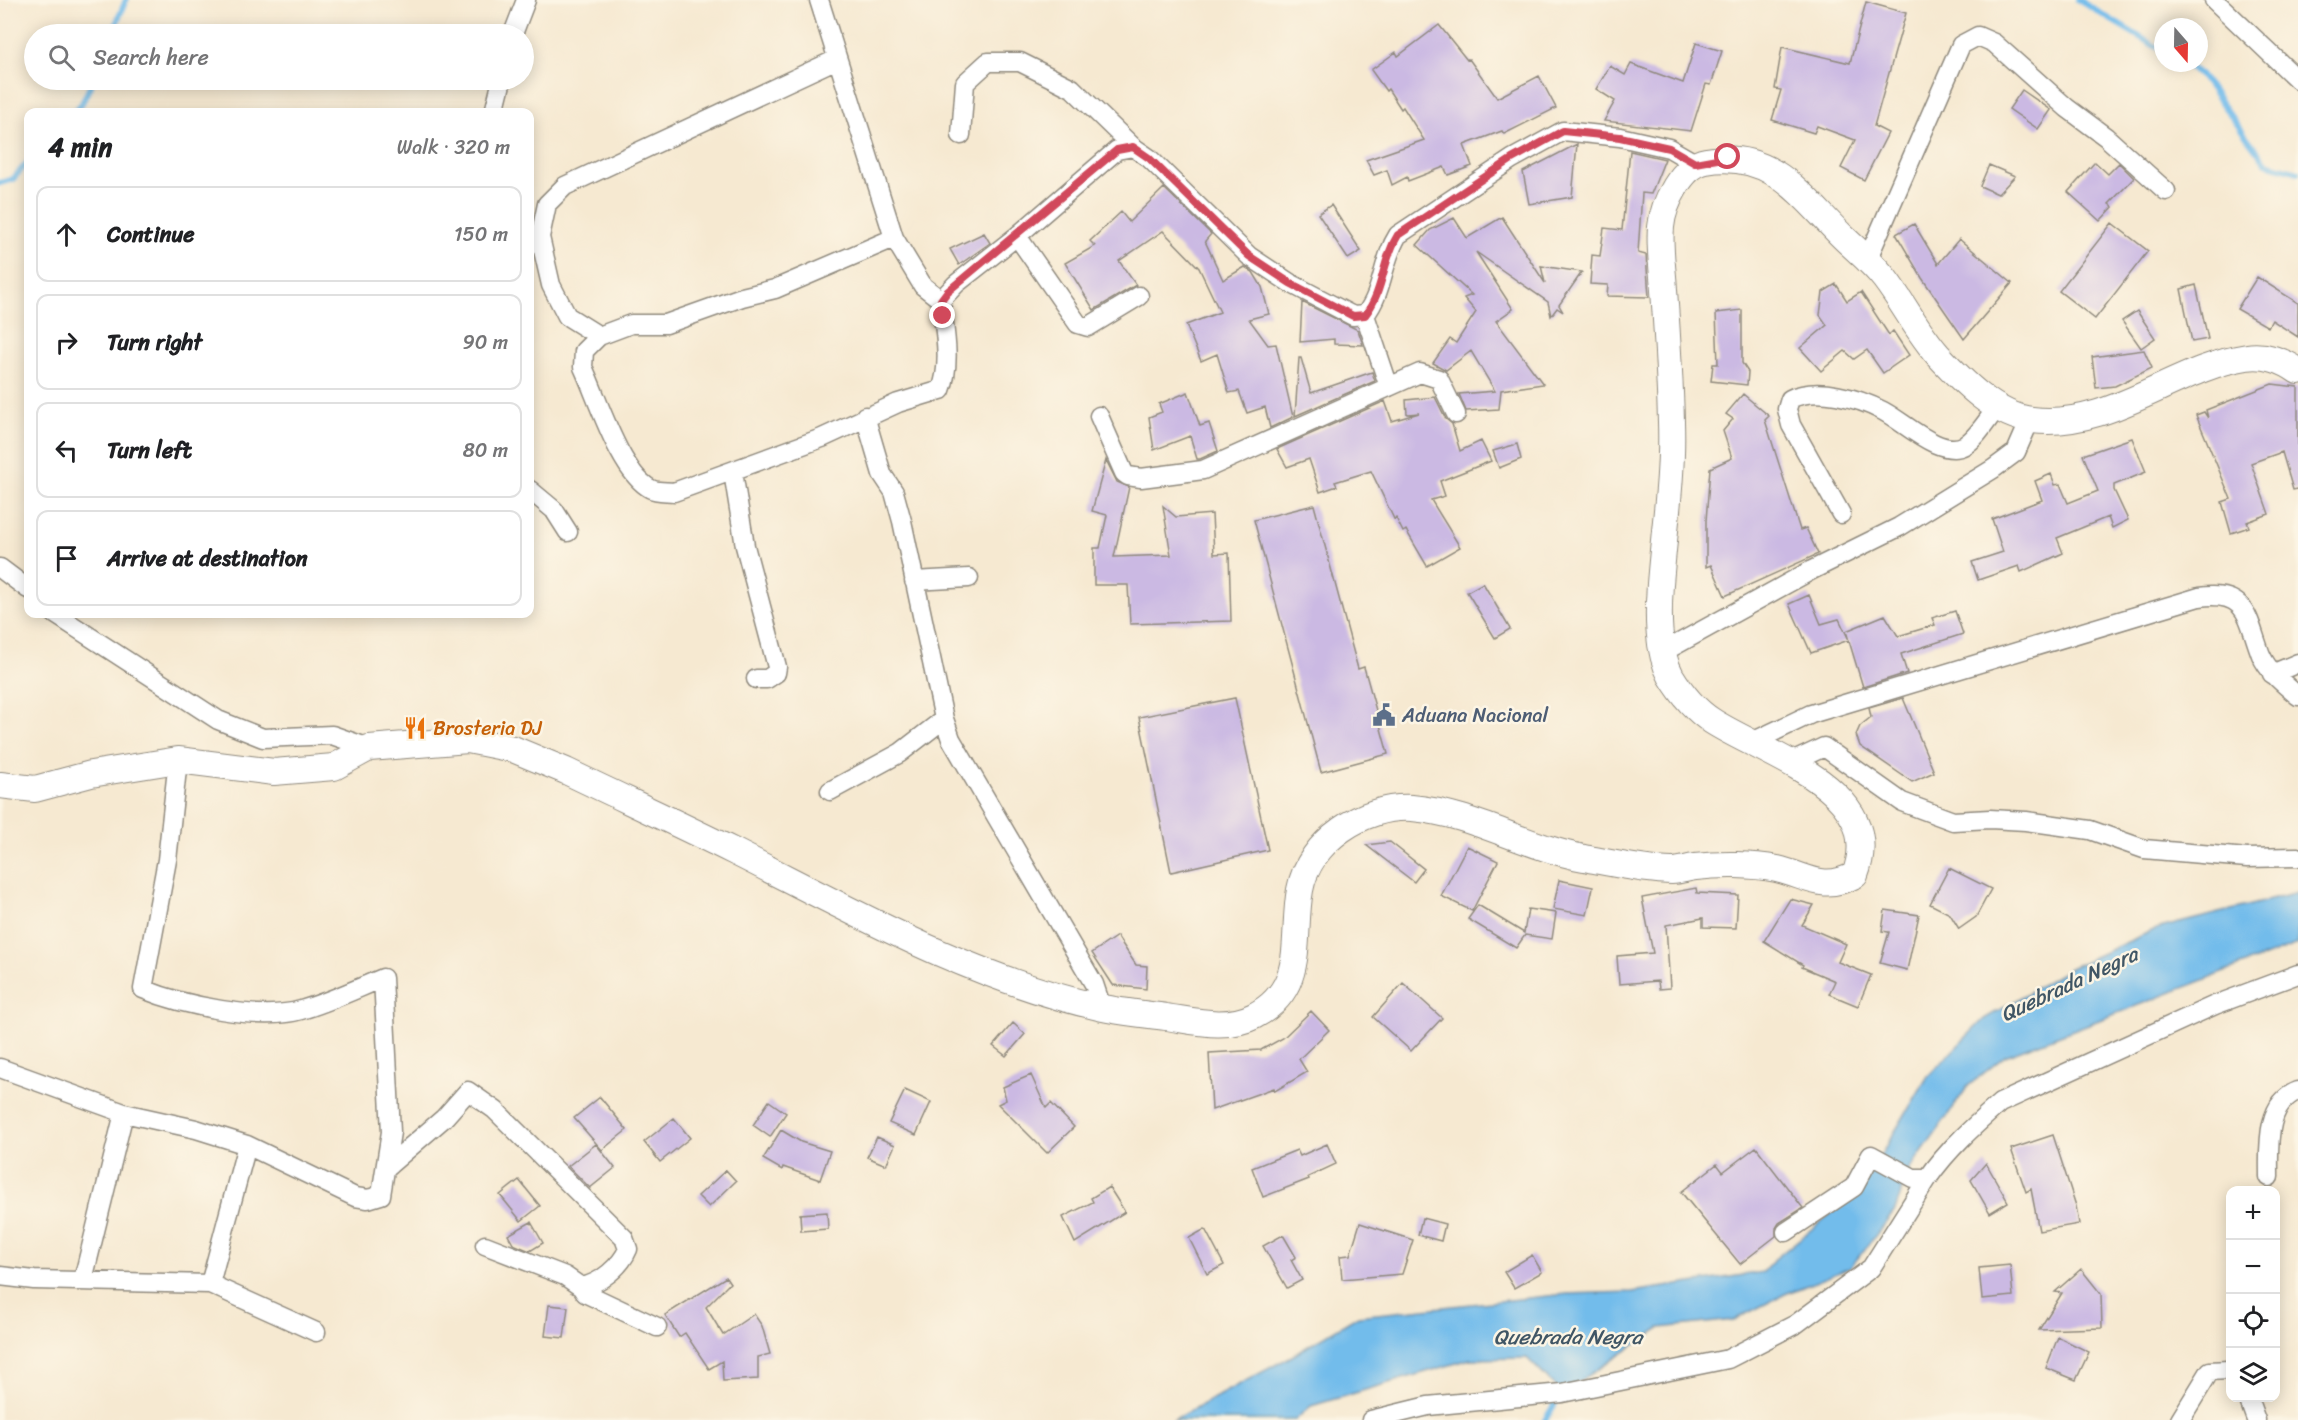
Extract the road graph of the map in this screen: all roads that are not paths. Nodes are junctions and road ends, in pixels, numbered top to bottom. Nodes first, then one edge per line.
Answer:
1 (526, 0) edge
2 (819, 0) edge
3 (2214, 0) edge
4 (517, 24) edge
5 (837, 59) junction
6 (2298, 80) edge
7 (500, 90) edge
8 (495, 108) edge
9 (961, 135) dead end
10 (1133, 147) junction
11 (1695, 163) junction
12 (2166, 191) dead end
13 (1017, 236) junction
14 (894, 238) junction
15 (1868, 258) junction
16 (1138, 296) dead end
17 (941, 300) junction
18 (1365, 315) junction
19 (599, 336) junction
20 (2298, 371) edge
21 (1389, 387) junction
22 (1998, 407) junction
23 (1456, 414) dead end
24 (865, 416) junction
25 (1100, 416) dead end
26 (2030, 420) junction
27 (733, 472) junction
28 (534, 493) edge
29 (1841, 513) dead end
30 (567, 532) dead end
31 (0, 568) edge
32 (969, 578) dead end
33 (914, 581) junction
34 (24, 584) edge
35 (61, 618) edge
36 (1663, 652) junction
37 (2298, 663) edge
38 (2272, 674) junction
39 (756, 679) dead end
40 (2298, 696) edge
41 (944, 719) junction
42 (1750, 743) junction
43 (369, 748) junction
44 (178, 760) junction
45 (1792, 762) junction
46 (0, 785) edge
47 (830, 791) dead end
48 (2298, 857) edge
49 (2298, 974) edge
50 (1102, 1008) junction
51 (0, 1068) edge
52 (2298, 1091) edge
53 (124, 1113) junction
54 (247, 1145) junction
55 (387, 1167) junction
56 (2269, 1176) dead end
57 (1921, 1178) junction
58 (1786, 1232) dead end
59 (485, 1245) dead end
60 (0, 1276) edge
61 (82, 1280) junction
62 (210, 1284) junction
63 (581, 1287) junction
64 (657, 1328) dead end
65 (316, 1332) dead end
66 (2226, 1370) edge
67 (2249, 1402) edge
68 (1371, 1420) edge
69 (2180, 1420) edge
70 (2256, 1420) edge

1 - 4 street
2 - 5 street
3 - 6 street
5 - 14 street
5 - 19 street
7 - 8 street
9 - 10 street
10 - 13 street
10 - 18 street
11 - 15 main road
11 - 18 street
11 - 36 main road
12 - 15 street
13 - 16 street
13 - 17 street
14 - 17 street
14 - 19 street
15 - 22 main road
17 - 24 street
18 - 21 street
19 - 27 street
20 - 26 main road
21 - 23 street
21 - 25 street
22 - 26 main road
22 - 29 street
24 - 27 street
24 - 33 street
26 - 36 street
27 - 39 street
28 - 30 street
31 - 34 street
32 - 33 street
33 - 41 street
35 - 43 street
36 - 42 main road
37 - 38 street
38 - 40 street
38 - 42 street
41 - 47 street
41 - 50 street
42 - 45 main road
43 - 44 main road
43 - 50 main road
44 - 46 main road
44 - 55 street
45 - 48 street
45 - 50 main road
49 - 57 street
51 - 53 street
52 - 56 street
53 - 54 street
53 - 61 street
54 - 55 street
54 - 62 street
55 - 63 street
57 - 58 street
57 - 68 street
59 - 63 street
60 - 61 street
61 - 62 street
62 - 65 street
63 - 64 street
66 - 69 street
67 - 70 street

